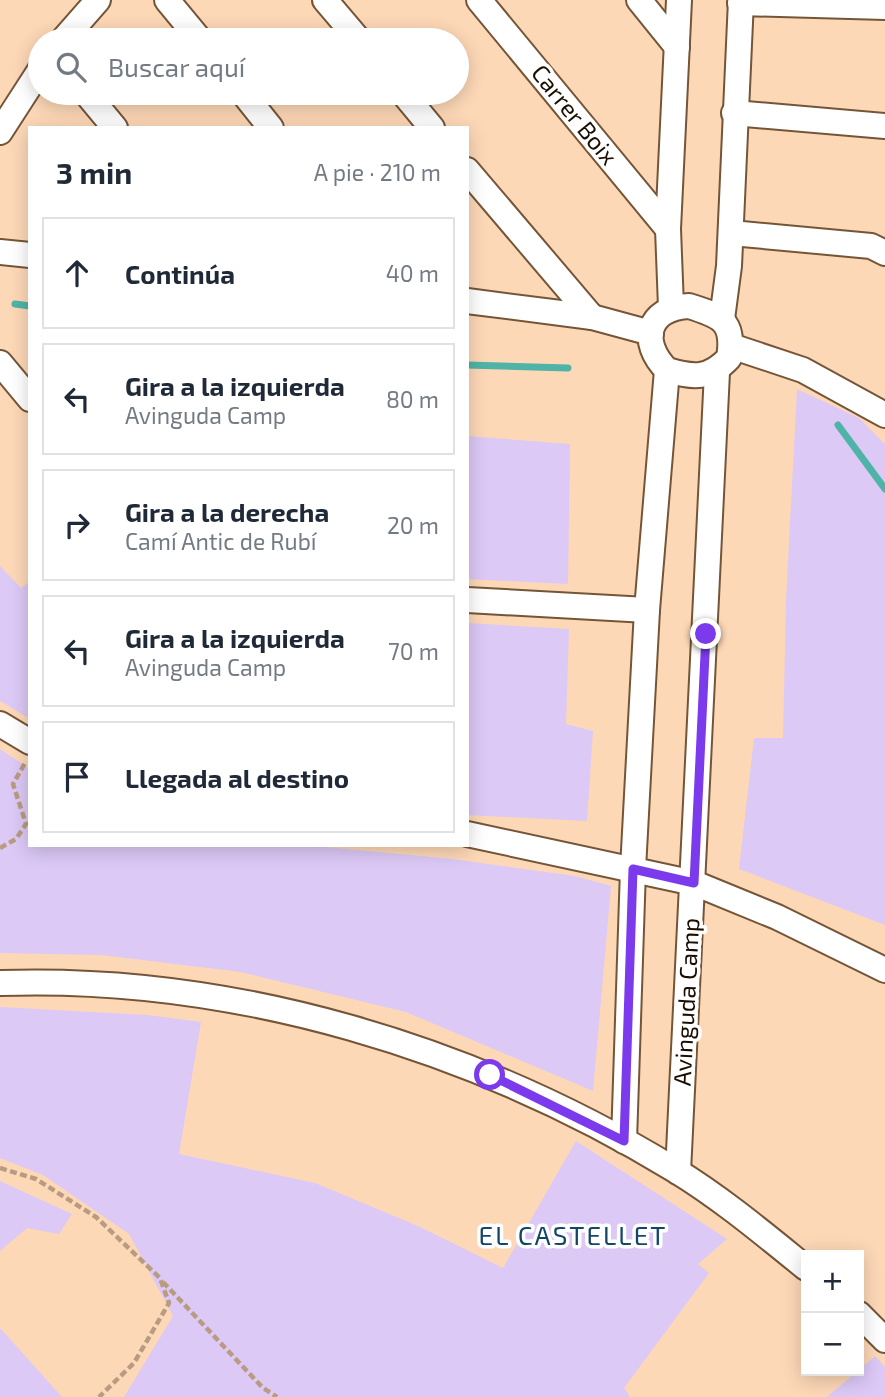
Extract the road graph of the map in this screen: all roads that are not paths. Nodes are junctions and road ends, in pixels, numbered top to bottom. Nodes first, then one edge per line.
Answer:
1 (98, 0) edge
2 (167, 0) edge
3 (325, 0) edge
4 (479, 0) edge
5 (639, 0) edge
6 (679, 0) edge
7 (741, 2) edge
8 (885, 7) edge
9 (74, 28) edge
10 (190, 28) edge
11 (349, 28) edge
12 (677, 47) junction
13 (28, 88) edge
14 (96, 105) edge
15 (253, 105) edge
16 (413, 105) edge
17 (734, 113) junction
18 (113, 126) edge
19 (269, 126) edge
20 (430, 126) edge
21 (885, 126) edge
22 (0, 132) edge
23 (469, 172) edge
24 (668, 229) junction
25 (731, 233) junction
26 (0, 252) edge
27 (885, 253) edge
28 (28, 255) edge
29 (469, 301) edge
30 (671, 307) junction
31 (592, 317) junction
32 (722, 319) junction
33 (651, 333) junction
34 (731, 345) junction
35 (0, 363) edge
36 (667, 370) junction
37 (716, 372) junction
38 (28, 397) edge
39 (885, 415) edge
40 (469, 600) edge
41 (647, 610) junction
42 (0, 724) edge
43 (28, 741) edge
44 (469, 834) edge
45 (633, 869) junction
46 (694, 883) junction
47 (885, 970) edge
48 (0, 984) edge
49 (624, 1141) junction
50 (678, 1172) junction
51 (801, 1264) edge
52 (864, 1319) edge
53 (885, 1340) edge

1 - 9 street
2 - 10 street
3 - 11 street
4 - 24 street, Carrer Boix
5 - 12 street
6 - 12 street
7 - 8 street
7 - 17 street
12 - 24 street
13 - 22 street
14 - 18 street
15 - 19 street
16 - 20 street
17 - 21 street
17 - 25 street
23 - 31 street
24 - 30 street
25 - 27 street
25 - 32 street
26 - 28 street
29 - 31 street
30 - 32 street
30 - 33 street
31 - 33 street
32 - 34 street
33 - 36 street
34 - 37 street
34 - 39 street
35 - 38 street
36 - 37 street
36 - 41 street
37 - 46 street, Avinguda Camp
40 - 41 street
41 - 45 street
42 - 43 street
44 - 45 street
45 - 46 street
45 - 49 street
46 - 47 street
46 - 50 street, Avinguda Camp
48 - 49 street
49 - 50 street
50 - 51 street
52 - 53 street

